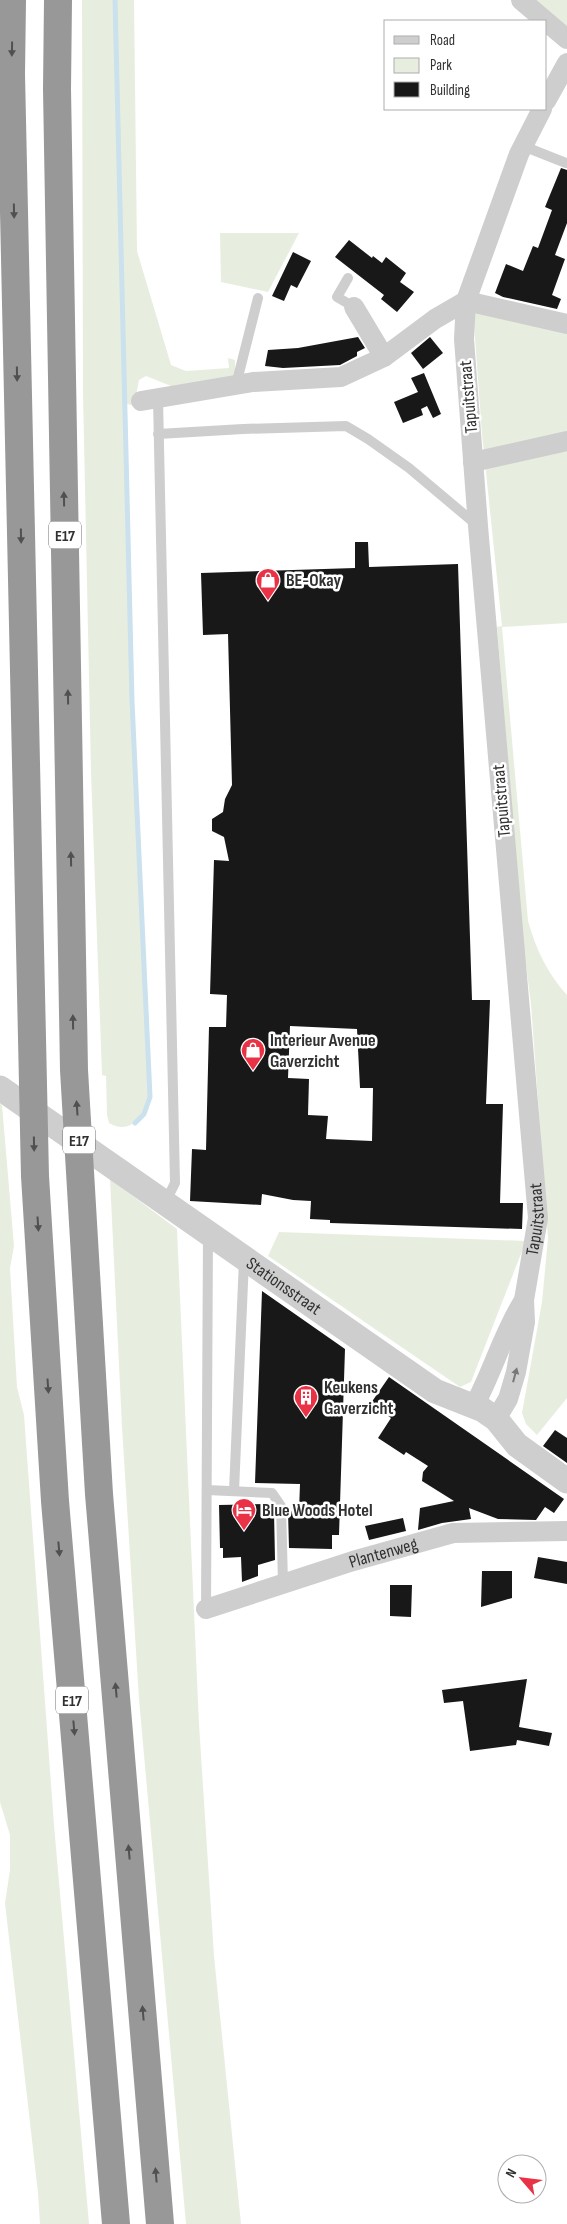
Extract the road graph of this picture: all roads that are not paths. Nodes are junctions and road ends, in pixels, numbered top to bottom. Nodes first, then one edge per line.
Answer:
1 (12, 0) edge
2 (58, 0) edge
3 (521, 0) edge
4 (545, 20) edge
5 (547, 22) edge
6 (567, 39) edge
7 (567, 63) edge
8 (547, 99) edge
9 (541, 110) edge
10 (523, 146) junction
11 (566, 163) edge
12 (348, 278) dead end
13 (258, 298) dead end
14 (466, 301) junction
15 (354, 307) joint
16 (567, 324) edge
17 (384, 357) junction
18 (236, 385) junction
19 (149, 400) joint
20 (158, 434) junction
21 (567, 442) edge
22 (473, 462) junction
23 (478, 526) junction
24 (0, 1088) edge
25 (164, 1204) junction
26 (208, 1233) junction
27 (244, 1258) junction
28 (524, 1300) junction
29 (474, 1406) junction
30 (496, 1420) junction
31 (567, 1482) edge
32 (207, 1490) junction
33 (234, 1491) junction
34 (567, 1531) edge
35 (283, 1584) junction
36 (206, 1609) joint
37 (116, 2224) edge
38 (160, 2224) edge

1 -> 37 highway, E17
38 -> 2 highway, E17
3 - 4 street
5 - 6 street
7 - 8 street
9 - 10 street, Tapuitstraat
10 - 11 lane
10 - 14 street, Tapuitstraat
12 - 15 lane
13 - 18 lane
14 - 16 street
14 - 17 street
14 - 22 street, Tapuitstraat
15 - 17 street
17 - 18 street
18 - 19 street
19 - 20 lane
20 - 23 lane
20 - 25 lane
21 - 22 street
22 - 23 street, Tapuitstraat
23 - 28 street, Tapuitstraat
24 - 25 street, Stationsstraat
25 - 26 street, Stationsstraat
26 - 27 street, Stationsstraat
26 - 32 lane
27 - 29 street, Stationsstraat
27 - 33 lane
28 - 29 street, Tapuitstraat
30 -> 28 street, Tapuitstraat
29 - 30 street, Stationsstraat
30 - 31 street, Stationsstraat
32 - 33 lane
32 - 36 lane
33 - 35 lane
34 - 35 street, Plantenweg
35 - 36 street, Plantenweg

